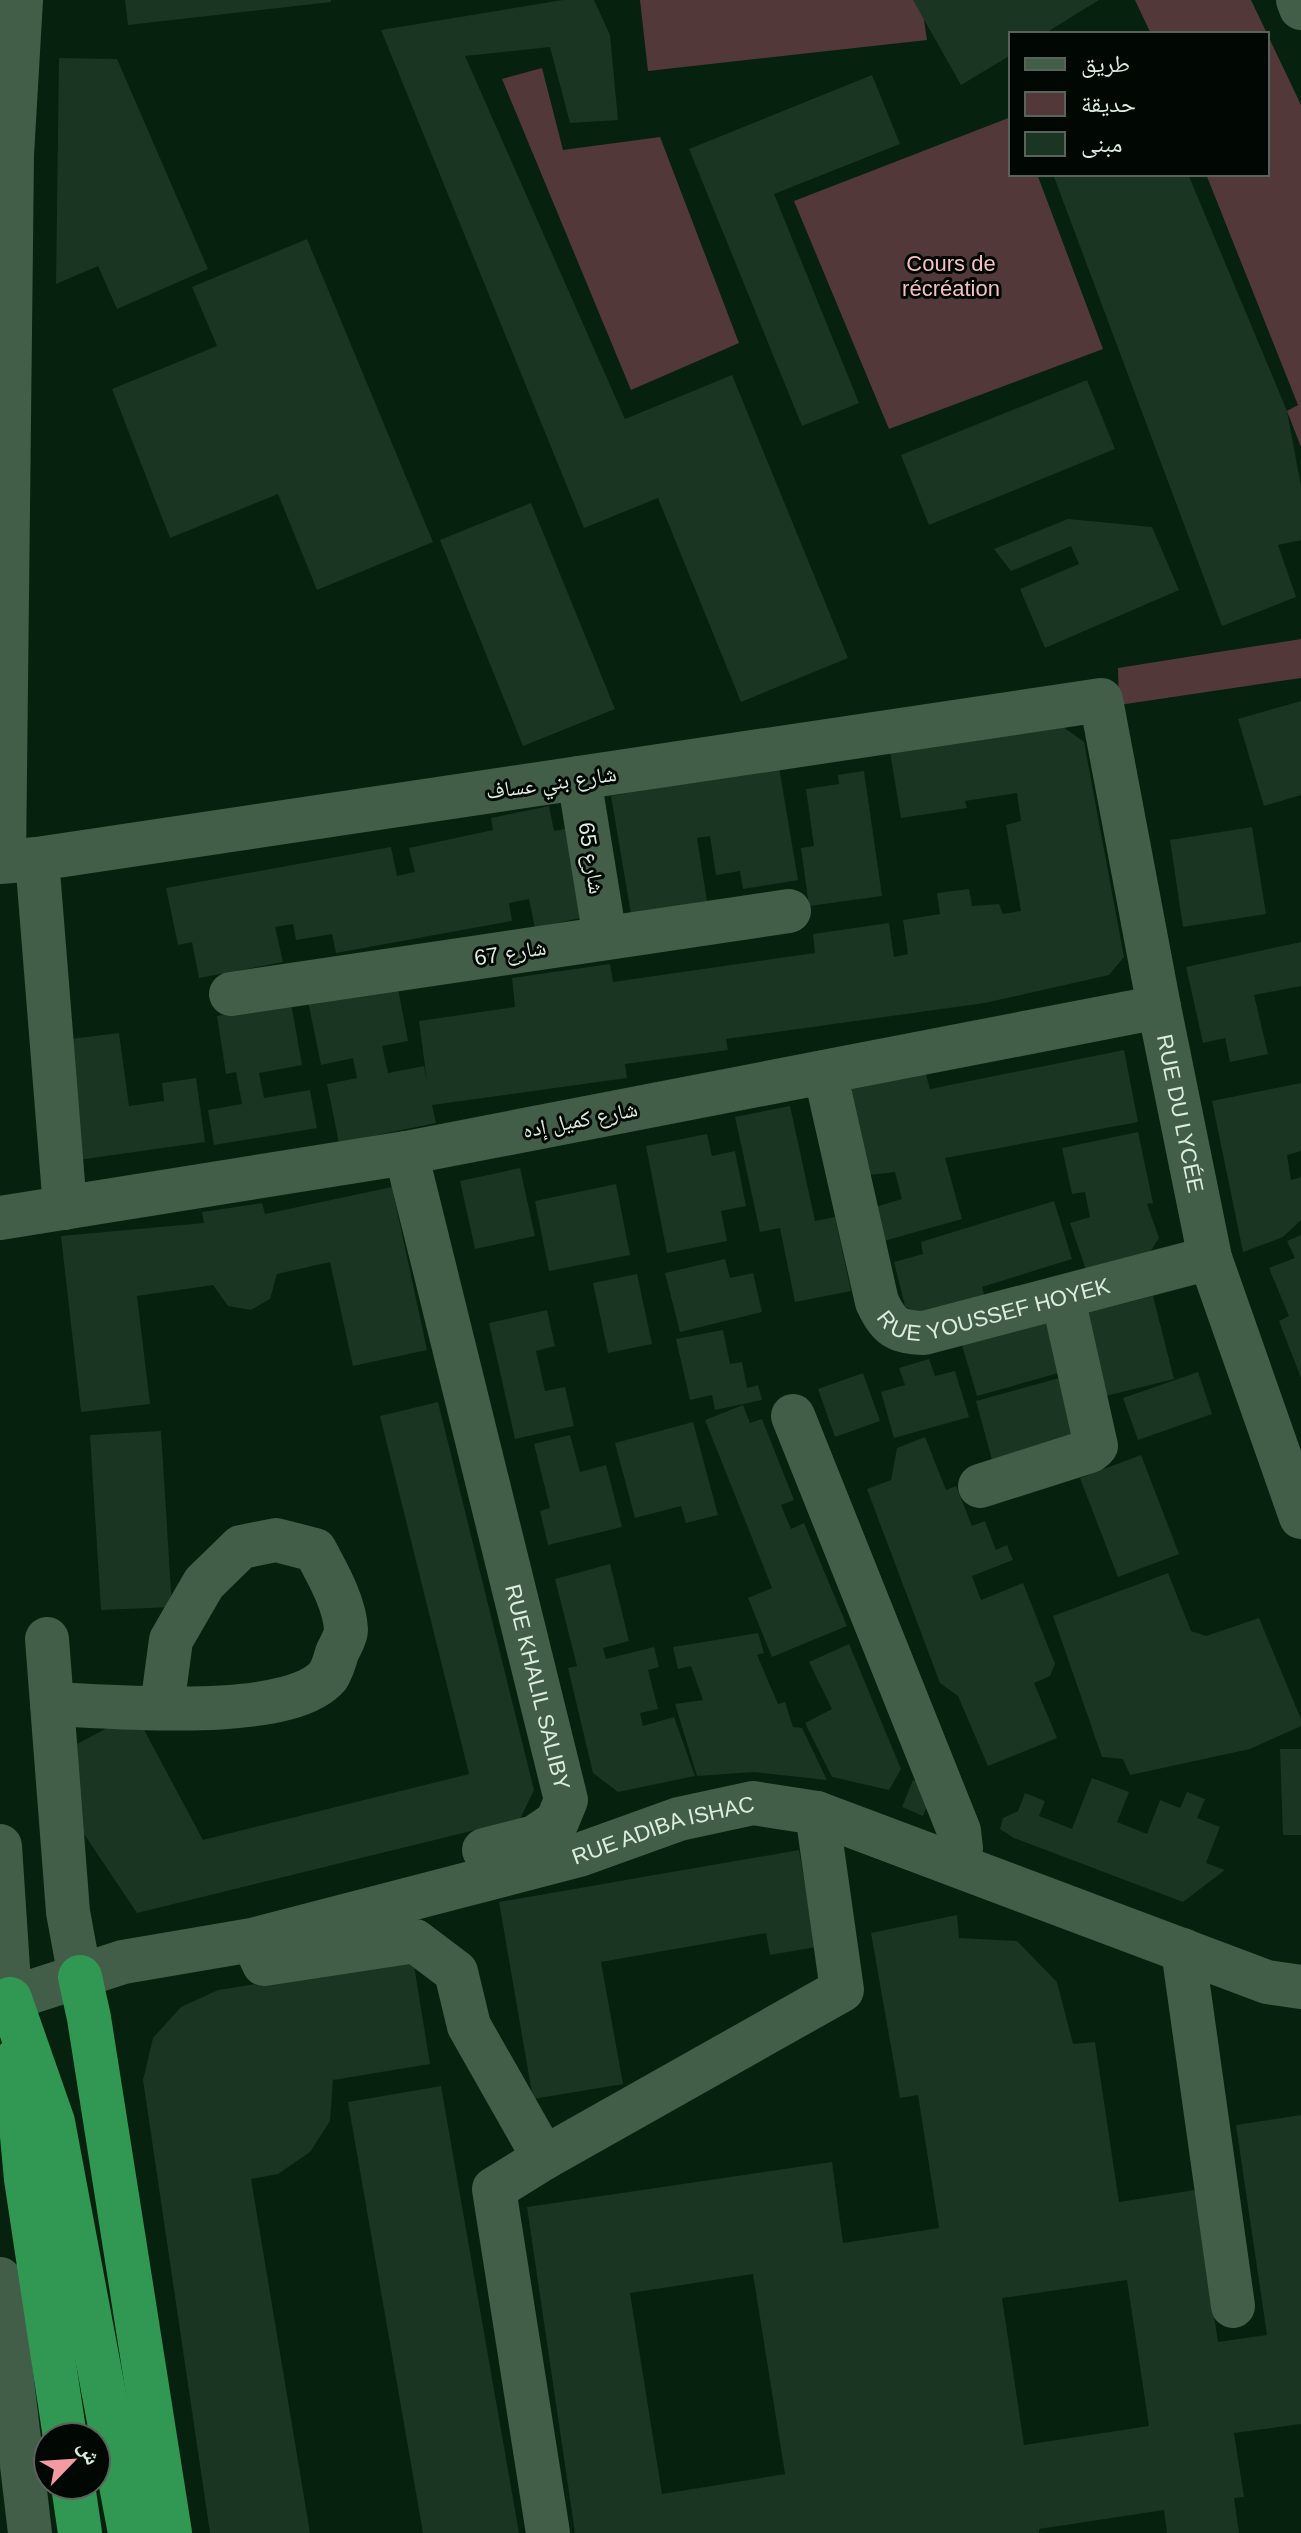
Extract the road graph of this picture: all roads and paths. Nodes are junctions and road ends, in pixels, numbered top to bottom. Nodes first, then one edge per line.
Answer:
1 (21, 0) edge
2 (1298, 0) edge
3 (1301, 8) edge
4 (6, 198) edge
5 (1101, 700) joint
6 (579, 778) junction
7 (14, 860) edge
8 (789, 911) dead end
9 (605, 938) junction
10 (231, 994) dead end
11 (1159, 1007) junction
12 (825, 1072) junction
13 (406, 1153) junction
14 (65, 1208) junction
15 (0, 1218) edge
16 (1210, 1258) junction
17 (1063, 1298) junction
18 (793, 1416) dead end
19 (980, 1486) dead end
20 (1301, 1517) edge
21 (47, 1639) dead end
22 (52, 1704) junction
23 (162, 1707) junction
24 (817, 1813) junction
25 (0, 1846) edge
26 (955, 1863) junction
27 (252, 1940) junction
28 (1183, 1950) junction
29 (123, 1962) junction
30 (80, 1977) junction
31 (1301, 1987) edge
32 (5, 2000) edge
33 (544, 2158) junction
34 (0, 2279) edge
35 (1233, 2306) dead end
36 (63, 2421) edge
37 (75, 2501) edge
38 (30, 2533) edge
39 (80, 2533) edge
40 (130, 2533) edge
41 (170, 2533) edge
42 (548, 2533) edge

1 - 4 street
2 - 3 street
4 - 7 street
5 - 6 street, شارع بني عساف
5 - 11 street, RUE DU LYCÉE
6 - 7 street, شارع بني عساف
6 - 9 street, شارع 65
7 - 14 street
8 - 9 street, شارع 67
9 - 10 street, شارع 67
11 - 12 street, شارع كميل إده
11 - 16 street, RUE DU LYCÉE
12 - 13 street, شارع كميل إده
12 - 17 street, RUE YOUSSEF HOYEK
13 - 14 street, شارع كميل إده
13 - 29 street, RUE KHALIL SALIBY
14 - 15 street, شارع كميل إده
16 - 17 street, RUE YOUSSEF HOYEK
16 - 20 street, RUE DU LYCÉE
17 - 19 street
18 - 26 street
21 - 22 street
22 - 23 street
22 - 30 street
23 - 23 street
24 - 26 street, RUE ADIBA ISHAC
24 - 27 street, RUE ADIBA ISHAC
24 - 33 street
25 - 32 street
26 - 28 street, RUE ADIBA ISHAC
27 - 29 street, RUE ADIBA ISHAC
27 - 33 street
28 - 31 street, RUE ADIBA ISHAC
28 - 35 street
29 - 30 street, RUE ADIBA ISHAC
30 - 32 street, RUE ADIBA ISHAC
30 - 41 highway
32 - 36 highway
32 - 40 highway
33 - 42 street
34 - 38 street
37 - 39 highway

